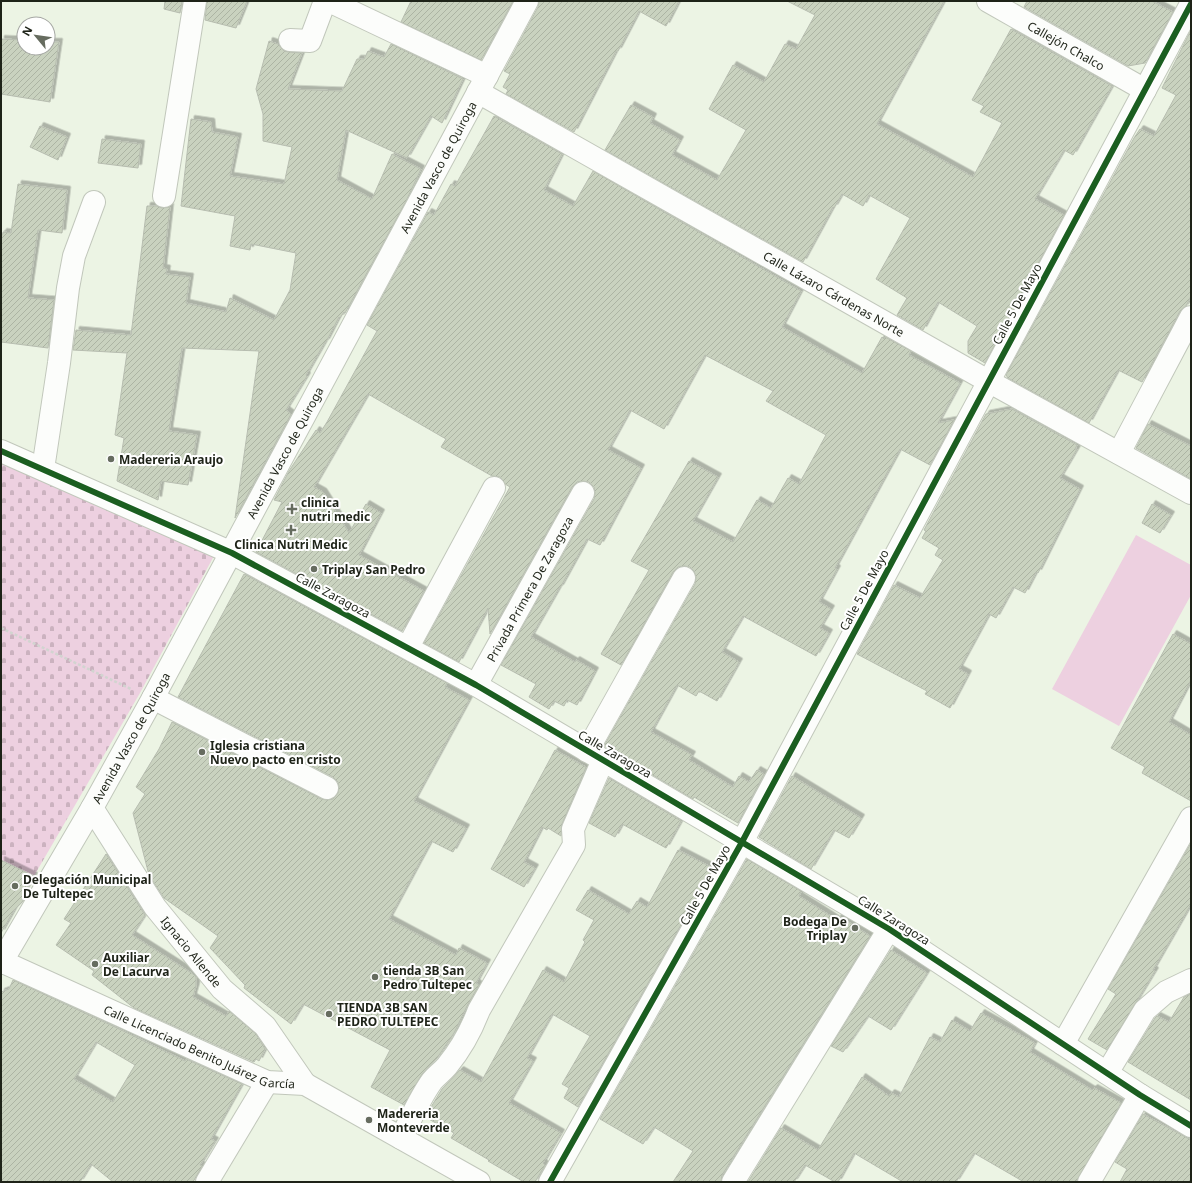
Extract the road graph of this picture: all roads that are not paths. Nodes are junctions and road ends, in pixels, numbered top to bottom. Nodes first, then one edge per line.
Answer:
1 (195, 1) edge
2 (326, 1) edge
3 (329, 1) edge
4 (527, 1) edge
5 (988, 1) edge
6 (1191, 4) edge
7 (290, 40) dead end
8 (482, 84) junction
9 (1145, 90) junction
10 (164, 196) dead end
11 (94, 202) dead end
12 (1191, 317) edge
13 (988, 381) junction
14 (1, 451) edge
15 (1119, 453) junction
16 (43, 469) junction
17 (494, 488) dead end
18 (583, 493) dead end
19 (1191, 493) edge
20 (232, 553) junction
21 (684, 578) dead end
22 (408, 647) junction
23 (476, 685) junction
24 (154, 698) junction
25 (595, 756) junction
26 (327, 788) dead end
27 (92, 808) junction
28 (1191, 818) edge
29 (742, 842) junction
30 (889, 929) junction
31 (1, 962) edge
32 (1191, 980) edge
33 (1063, 1044) junction
34 (1107, 1073) junction
35 (266, 1082) junction
36 (305, 1084) junction
37 (1140, 1095) junction
38 (1191, 1126) edge
39 (401, 1138) junction
40 (207, 1182) edge
41 (479, 1182) edge
42 (550, 1182) edge
43 (733, 1182) edge
44 (1088, 1182) edge

1 - 10 street
2 - 7 street
3 - 8 street, Calle Lázaro Cárdenas Norte
4 - 8 street, Avenida Vasco de Quiroga
5 - 9 street, Callejón Chalco
6 - 9 street, Calle 5 De Mayo
8 - 13 street, Calle Lázaro Cárdenas Norte
8 - 20 street, Avenida Vasco de Quiroga
9 - 13 street, Calle 5 De Mayo
11 - 16 street
12 - 15 street
13 - 15 street, Calle Lázaro Cárdenas Norte
13 - 29 street, Calle 5 De Mayo
14 - 16 street, Calle Zaragoza
15 - 19 street, Calle Lázaro Cárdenas Norte
16 - 20 street, Calle Zaragoza
17 - 22 street
18 - 23 street, Privada Primera De Zaragoza
20 - 22 street, Calle Zaragoza
20 - 24 street, Avenida Vasco de Quiroga
21 - 25 street
22 - 23 street, Calle Zaragoza
23 - 25 street, Calle Zaragoza
24 - 26 street
24 - 27 street, Avenida Vasco de Quiroga
25 - 29 street, Calle Zaragoza
25 - 39 street
27 - 31 street, Avenida Vasco de Quiroga
27 - 36 street, Ignacio Allende
28 - 33 street
29 - 30 street, Calle Zaragoza
29 - 42 street, Calle 5 De Mayo
30 - 33 street, Calle Zaragoza
30 - 43 street
31 - 35 street, Calle Licenciado Benito Juárez García
32 - 34 street
33 - 34 street, Calle Zaragoza
34 - 37 street, Calle Zaragoza
35 - 36 street, Calle Licenciado Benito Juárez García
35 - 40 street
36 - 39 street, Calle Licenciado Benito Juárez García
37 - 38 street, Calle Zaragoza
37 - 44 street
39 - 41 street, Calle Licenciado Benito Juárez García

